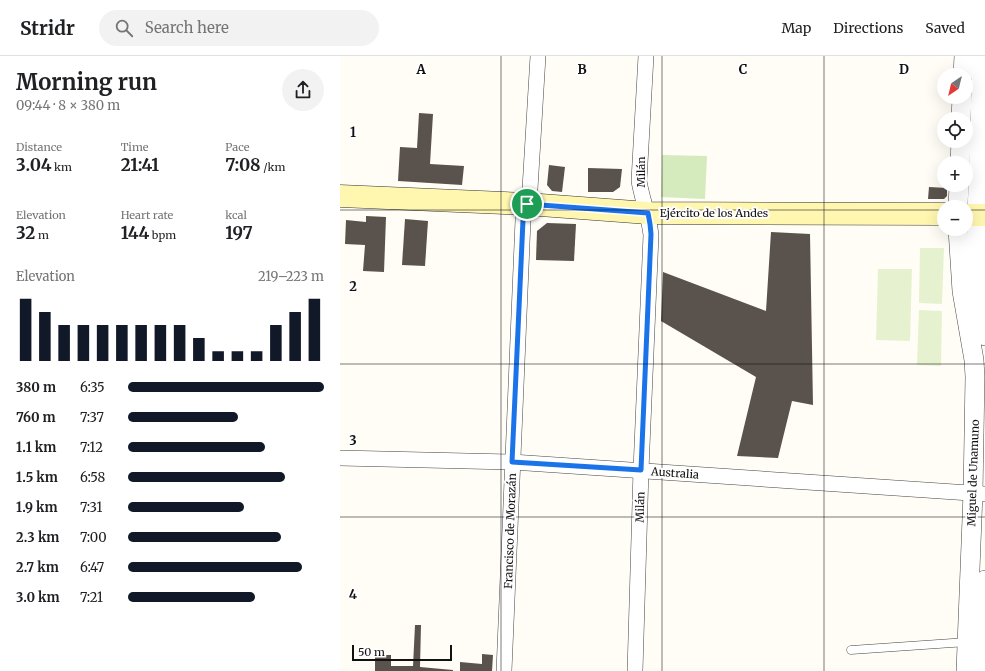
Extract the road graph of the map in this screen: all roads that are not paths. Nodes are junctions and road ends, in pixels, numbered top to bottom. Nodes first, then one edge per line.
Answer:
1 (538, 56) edge
2 (646, 56) edge
3 (964, 56) edge
4 (982, 56) edge
5 (963, 68) edge
6 (340, 196) edge
7 (973, 200) edge
8 (527, 204) junction
9 (648, 213) junction
10 (937, 214) edge
11 (973, 230) edge
12 (958, 236) edge
13 (985, 336) edge
14 (340, 458) edge
15 (512, 462) junction
16 (641, 470) junction
17 (979, 493) edge
18 (985, 580) edge
19 (967, 642) junction
20 (851, 650) dead end
21 (504, 671) edge
22 (635, 671) edge
23 (966, 671) edge
24 (981, 671) edge

1 - 8 street, Francisco de Morazán
2 - 9 street, Milán
3 - 5 street
4 - 7 street
6 - 8 main road, Ejército de los Andes
8 - 9 main road, Ejército de los Andes
8 - 15 street, Francisco de Morazán
9 - 10 main road, Ejército de los Andes
9 - 16 street, Milán
11 - 13 street
12 - 17 street, Miguel de Unamuno
14 - 15 street, Australia
15 - 16 street, Australia
15 - 21 street, Francisco de Morazán
16 - 17 street, Australia
16 - 22 street, Milán
17 - 19 street, Miguel de Unamuno
18 - 24 street
19 - 20 lane
19 - 23 street, Miguel de Unamuno

